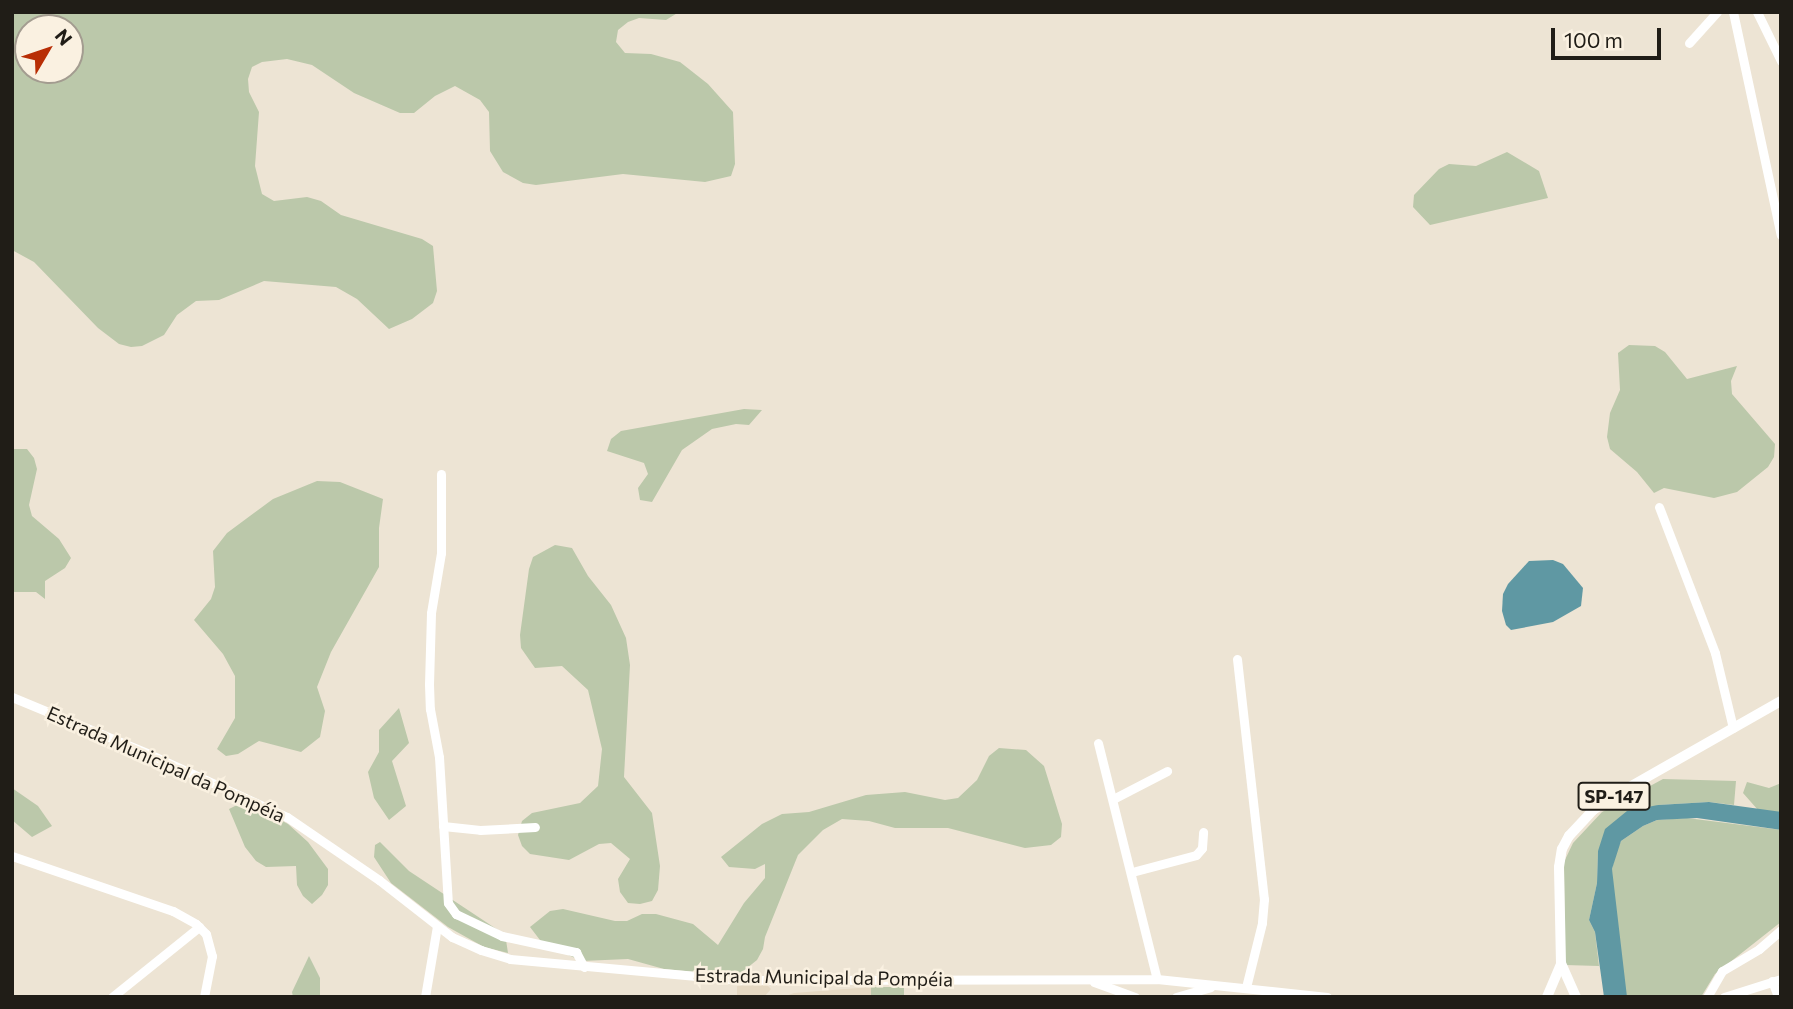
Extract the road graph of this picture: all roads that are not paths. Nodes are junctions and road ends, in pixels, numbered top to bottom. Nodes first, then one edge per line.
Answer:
1 (1717, 12) edge
2 (1733, 12) edge
3 (1757, 12) edge
4 (1689, 43) dead end
5 (1781, 61) edge
6 (1781, 235) edge
7 (441, 474) dead end
8 (1659, 507) dead end
9 (1237, 659) dead end
10 (12, 697) edge
11 (1781, 701) edge
12 (1733, 728) junction
13 (1097, 743) dead end
14 (1167, 771) dead end
15 (1113, 799) junction
16 (443, 826) junction
17 (535, 827) dead end
18 (1203, 832) dead end
19 (12, 856) edge
20 (1132, 872) junction
21 (437, 926) junction
22 (199, 927) junction
23 (1781, 930) edge
24 (1561, 964) junction
25 (584, 967) junction
26 (1086, 979) junction
27 (1157, 979) junction
28 (1777, 980) edge
29 (1216, 986) junction
30 (1246, 987) junction
31 (112, 997) edge
32 (204, 997) edge
33 (425, 997) edge
34 (1135, 997) edge
35 (1175, 997) edge
36 (1327, 997) edge
37 (1548, 997) edge
38 (1576, 997) edge
39 (1707, 997) edge
40 (1724, 997) edge
41 (1778, 997) edge

1 - 4 street
2 - 6 street
3 - 5 street
7 - 16 street
8 - 12 street
9 - 30 street
10 - 21 street, Estrada Municipal da Pompéia
11 - 12 main road, SP-147
12 - 24 main road, SP-147
13 - 15 street
14 - 15 street
15 - 20 street
16 - 17 street
16 - 25 street
18 - 20 street
19 - 22 street
20 - 27 street
21 - 25 street, Estrada Municipal da Pompéia
21 - 33 street
22 - 31 street
22 - 32 street
23 - 39 street
24 - 37 main road, SP-147
24 - 38 main road, SP-147
25 - 26 street, Estrada Municipal da Pompéia
26 - 27 street, Estrada Municipal da Pompéia
26 - 34 street
27 - 29 street, Estrada Municipal da Pompéia
28 - 40 street
28 - 41 street
29 - 30 street, Estrada Municipal da Pompéia
29 - 35 street
30 - 36 street, Estrada Municipal da Pompéia

